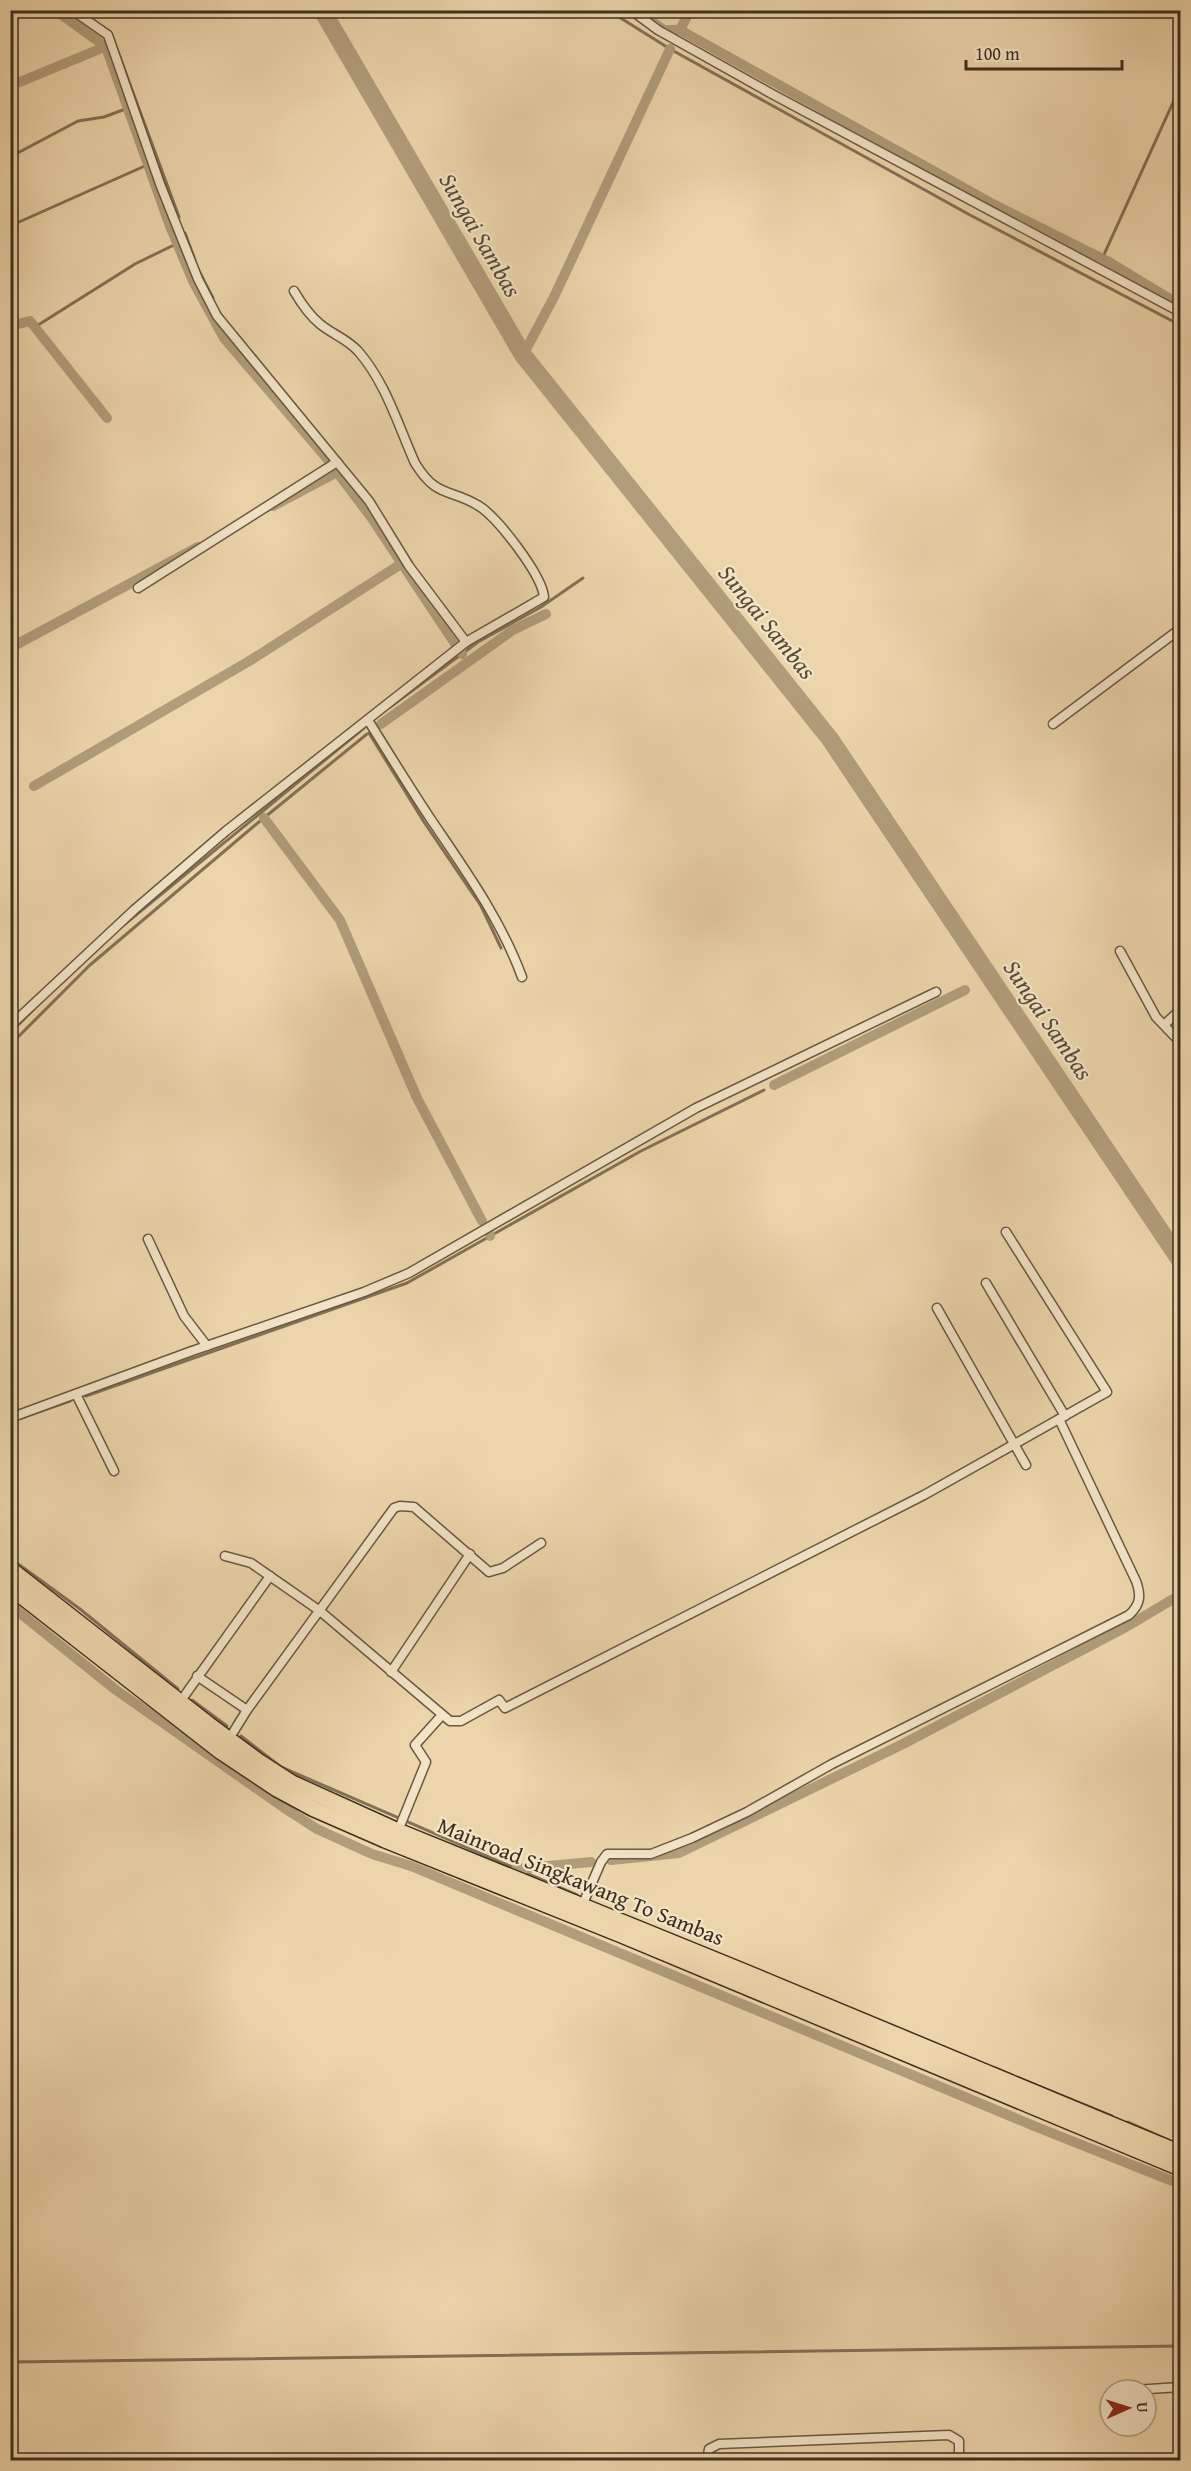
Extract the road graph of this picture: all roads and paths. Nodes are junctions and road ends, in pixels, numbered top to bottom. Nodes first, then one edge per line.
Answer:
1 (72, 10) edge
2 (631, 10) edge
3 (294, 291) dead end
4 (1180, 312) edge
5 (338, 462) junction
6 (138, 588) dead end
7 (1180, 629) edge
8 (466, 642) junction
9 (368, 720) junction
10 (1053, 724) dead end
11 (1120, 951) dead end
12 (522, 977) dead end
13 (936, 992) dead end
14 (1180, 1010) edge
15 (1165, 1024) junction
16 (10, 1026) edge
17 (1180, 1042) edge
18 (1006, 1232) dead end
19 (148, 1239) dead end
20 (987, 1283) dead end
21 (937, 1308) dead end
22 (207, 1346) junction
23 (76, 1394) junction
24 (10, 1418) edge
25 (1062, 1418) junction
26 (1014, 1444) junction
27 (1026, 1465) dead end
28 (114, 1471) dead end
29 (541, 1543) dead end
30 (470, 1554) junction
31 (225, 1556) dead end
32 (10, 1569) edge
33 (270, 1576) junction
34 (11, 1588) edge
35 (320, 1611) junction
36 (63, 1619) junction
37 (391, 1671) junction
38 (198, 1676) junction
39 (180, 1701) junction
40 (247, 1710) junction
41 (442, 1715) junction
42 (229, 1738) junction
43 (398, 1830) junction
44 (531, 1892) junction
45 (582, 1906) junction
46 (1147, 2147) junction
47 (1180, 2153) edge
48 (1180, 2168) edge
49 (1180, 2387) edge
50 (1158, 2388) edge
51 (707, 2460) edge
52 (959, 2460) edge

1 - 5 street
2 - 4 street
3 - 8 street
5 - 6 street
5 - 8 street
7 - 10 street
8 - 9 street
9 - 12 street
9 - 16 street
11 - 15 street
13 - 22 street
14 - 15 street
15 - 17 street
18 - 25 street
19 - 22 street
20 - 25 street
21 - 26 street
22 - 23 street
23 - 24 street
23 - 28 street
25 - 26 street
25 - 45 street
26 - 27 street
26 - 41 street
29 - 30 street
30 - 35 street
30 - 37 street
31 - 33 street
32 - 36 highway, Mainroad Singkawang To Sambas
33 - 35 street
33 - 38 street
34 - 36 highway, Mainroad Singkawang To Sambas
35 - 37 street
35 - 40 street
36 - 39 highway, Mainroad Singkawang To Sambas
36 - 44 highway, Mainroad Singkawang To Sambas
37 - 41 street
38 - 39 street
38 - 40 street
39 - 42 highway, Mainroad Singkawang To Sambas
40 - 42 street
41 - 43 street
42 - 43 highway, Mainroad Singkawang To Sambas
43 - 44 highway, Mainroad Singkawang To Sambas
44 - 45 highway, Mainroad Singkawang To Sambas
44 - 46 highway, Mainroad Singkawang To Sambas
45 - 46 highway, Mainroad Singkawang To Sambas
46 - 47 highway, Mainroad Singkawang To Sambas
46 - 48 highway, Mainroad Singkawang To Sambas
49 - 50 street
51 - 52 street

